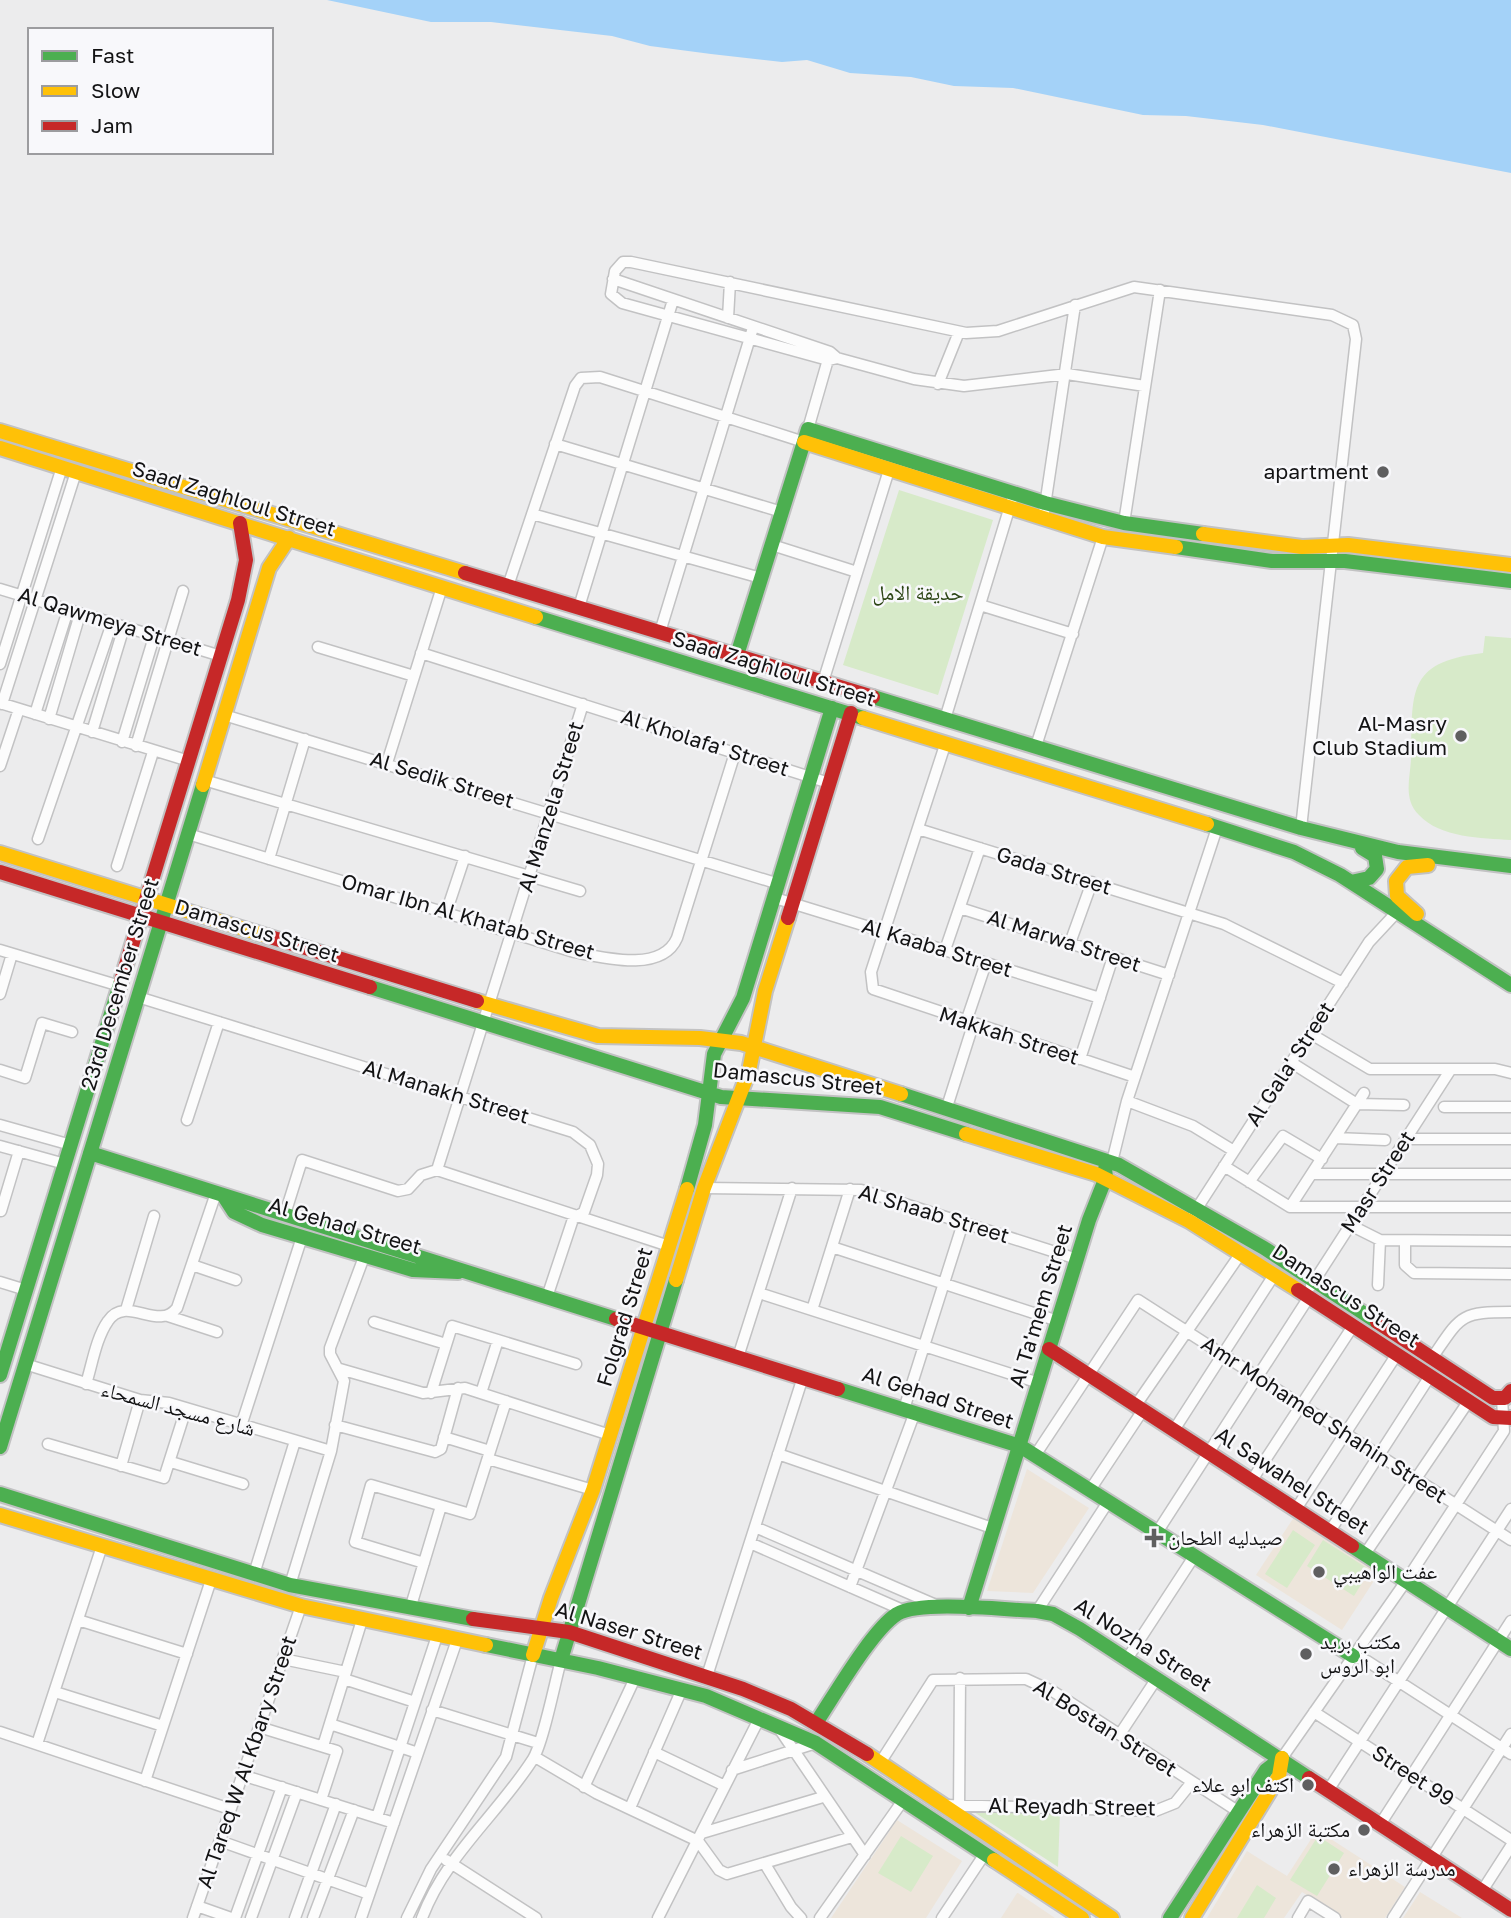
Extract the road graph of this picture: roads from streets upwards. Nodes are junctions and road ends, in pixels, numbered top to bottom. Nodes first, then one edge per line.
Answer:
1 (612, 279) junction
2 (730, 282) junction
3 (1160, 290) junction
4 (673, 300) junction
5 (1075, 305) junction
6 (668, 318) junction
7 (728, 318) junction
8 (753, 326) junction
9 (959, 332) junction
10 (750, 337) junction
11 (832, 356) junction
12 (1067, 374) junction
13 (938, 384) junction
14 (1145, 386) junction
15 (646, 391) junction
16 (726, 417) junction
17 (0, 431) edge
18 (806, 436) junction
19 (555, 444) junction
20 (0, 448) edge
21 (891, 463) junction
22 (623, 464) junction
23 (69, 470) junction
24 (704, 489) junction
25 (1014, 493) junction
26 (1045, 503) junction
27 (1009, 509) junction
28 (782, 512) junction
29 (532, 514) junction
30 (1043, 519) junction
31 (240, 523) junction
32 (1124, 523) junction
33 (602, 534) junction
34 (1103, 537) junction
35 (289, 538) junction
36 (1333, 544) junction
37 (772, 545) junction
38 (683, 556) junction
39 (1331, 561) junction
40 (1511, 565) edge
41 (857, 572) junction
42 (244, 577) junction
43 (761, 578) junction
44 (265, 581) junction
45 (1511, 581) edge
46 (508, 586) junction
47 (442, 587) junction
48 (0, 589) edge
49 (183, 591) dead end
50 (22, 596) junction
51 (36, 600) junction
52 (980, 605) junction
53 (579, 607) junction
54 (68, 610) junction
55 (80, 614) junction
56 (623, 621) junction
57 (112, 623) junction
58 (124, 627) junction
59 (660, 632) junction
60 (1073, 634) junction
61 (154, 637) junction
62 (167, 641) junction
63 (616, 643) junction
64 (318, 647) dead end
65 (421, 653) junction
66 (737, 655) junction
67 (221, 656) junction
68 (0, 664) edge
69 (414, 676) junction
70 (823, 682) junction
71 (1, 703) edge
72 (583, 704) junction
73 (832, 708) junction
74 (19, 709) junction
75 (851, 713) junction
76 (35, 714) junction
77 (224, 715) junction
78 (49, 719) junction
79 (945, 719) junction
80 (75, 726) junction
81 (92, 732) junction
82 (305, 739) junction
83 (122, 742) junction
84 (946, 742) junction
85 (136, 746) junction
86 (1037, 747) junction
87 (153, 752) junction
88 (735, 752) junction
89 (188, 761) junction
90 (387, 763) junction
91 (0, 766) edge
92 (812, 777) junction
93 (204, 780) junction
94 (829, 783) junction
95 (285, 805) junction
96 (549, 813) junction
97 (1217, 828) junction
98 (1301, 828) junction
99 (918, 829) junction
100 (188, 834) junction
101 (38, 839) dead end
102 (1342, 839) junction
103 (980, 848) junction
104 (0, 853) edge
105 (465, 856) junction
106 (269, 859) junction
107 (702, 860) junction
108 (1458, 861) junction
109 (117, 866) dead end
110 (1511, 866) edge
111 (1, 876) edge
112 (530, 876) junction
113 (1092, 882) junction
114 (1351, 882) junction
115 (580, 891) dead end
116 (777, 891) junction
117 (146, 898) junction
118 (166, 904) junction
119 (793, 904) junction
120 (960, 908) junction
121 (1396, 912) junction
122 (446, 913) junction
123 (1190, 913) junction
124 (141, 916) junction
125 (160, 922) junction
126 (885, 931) junction
127 (512, 933) junction
128 (1435, 936) junction
129 (1070, 943) junction
130 (0, 950) edge
131 (946, 950) junction
132 (12, 954) junction
133 (1113, 957) junction
134 (986, 963) junction
135 (1169, 975) junction
136 (1343, 983) junction
137 (1511, 985) edge
138 (120, 986) junction
139 (0, 994) edge
140 (138, 997) junction
141 (1100, 998) junction
142 (489, 1005) junction
143 (219, 1022) junction
144 (484, 1024) junction
145 (970, 1024) junction
146 (72, 1032) dead end
147 (1311, 1034) junction
148 (720, 1039) junction
149 (754, 1047) junction
150 (1080, 1059) junction
151 (1292, 1063) junction
152 (1451, 1069) junction
153 (0, 1070) edge
154 (1511, 1073) edge
155 (1135, 1077) junction
156 (708, 1093) junction
157 (1364, 1093) dead end
158 (461, 1097) junction
159 (738, 1099) junction
160 (1128, 1101) junction
161 (1357, 1104) junction
162 (1404, 1105) dead end
163 (1444, 1107) dead end
164 (1511, 1107) edge
165 (946, 1110) junction
166 (187, 1121) dead end
167 (0, 1125) edge
168 (1017, 1132) junction
169 (1335, 1138) junction
170 (1406, 1139) junction
171 (1511, 1139) edge
172 (1385, 1140) dead end
173 (71, 1145) junction
174 (0, 1146) edge
175 (1012, 1148) junction
176 (19, 1151) junction
177 (1234, 1151) junction
178 (90, 1153) junction
179 (1322, 1159) junction
180 (1112, 1162) junction
181 (65, 1164) junction
182 (1224, 1166) junction
183 (438, 1170) junction
184 (1312, 1174) junction
185 (1383, 1174) junction
186 (1511, 1174) edge
187 (1106, 1177) junction
188 (1249, 1182) junction
189 (704, 1188) junction
190 (792, 1188) junction
191 (850, 1189) junction
192 (220, 1194) junction
193 (1511, 1206) edge
194 (1290, 1207) junction
195 (1363, 1207) junction
196 (1, 1211) edge
197 (285, 1214) junction
198 (1192, 1215) junction
199 (154, 1216) dead end
200 (580, 1216) junction
201 (963, 1223) junction
202 (1350, 1224) junction
203 (43, 1235) junction
204 (302, 1237) junction
205 (64, 1240) junction
206 (1380, 1240) junction
207 (1405, 1241) junction
208 (1511, 1241) edge
209 (669, 1246) junction
210 (832, 1247) junction
211 (1241, 1253) junction
212 (364, 1256) junction
213 (1077, 1259) junction
214 (192, 1265) junction
215 (467, 1270) junction
216 (1511, 1274) edge
217 (1275, 1275) junction
218 (236, 1280) dead end
219 (1315, 1280) junction
220 (0, 1282) edge
221 (944, 1284) junction
222 (1378, 1285) dead end
223 (26, 1290) junction
224 (759, 1293) junction
225 (1307, 1296) junction
226 (547, 1297) junction
227 (127, 1310) junction
228 (812, 1310) junction
229 (1511, 1312) edge
230 (168, 1316) junction
231 (1058, 1321) junction
232 (374, 1322) dead end
233 (1353, 1326) junction
234 (643, 1329) junction
235 (218, 1332) dead end
236 (1187, 1332) junction
237 (660, 1335) junction
238 (498, 1340) junction
239 (446, 1344) junction
240 (924, 1346) junction
241 (1049, 1349) junction
242 (1396, 1354) junction
243 (1223, 1355) junction
244 (738, 1357) junction
245 (1432, 1358) junction
246 (25, 1364) junction
247 (576, 1364) dead end
248 (340, 1369) junction
249 (0, 1375) edge
250 (1089, 1375) junction
251 (1430, 1376) junction
252 (803, 1377) junction
253 (1257, 1377) junction
254 (1039, 1383) junction
255 (86, 1384) junction
256 (458, 1388) junction
257 (481, 1392) junction
258 (431, 1393) junction
259 (1506, 1395) edge
260 (140, 1401) junction
261 (506, 1401) junction
262 (1468, 1402) junction
263 (1301, 1405) junction
264 (1139, 1408) junction
265 (186, 1409) junction
266 (909, 1410) junction
267 (334, 1425) junction
268 (241, 1426) junction
269 (1507, 1426) edge
270 (1174, 1430) junction
271 (1345, 1433) junction
272 (610, 1435) junction
273 (444, 1437) junction
274 (296, 1441) junction
275 (48, 1444) dead end
276 (1020, 1446) junction
277 (0, 1447) edge
278 (331, 1451) junction
279 (1209, 1452) junction
280 (778, 1454) junction
281 (1036, 1454) junction
282 (489, 1455) junction
283 (1379, 1455) junction
284 (171, 1462) junction
285 (121, 1466) junction
286 (1415, 1479) junction
287 (1252, 1480) junction
288 (243, 1483) dead end
289 (593, 1490) junction
290 (1090, 1490) junction
291 (887, 1492) junction
292 (0, 1494) edge
293 (1108, 1502) junction
294 (1456, 1505) junction
295 (442, 1506) junction
296 (1296, 1509) junction
297 (1511, 1509) edge
298 (0, 1515) edge
299 (755, 1527) junction
300 (995, 1529) junction
301 (1330, 1531) junction
302 (1497, 1531) junction
303 (1156, 1534) junction
304 (1511, 1540) edge
305 (750, 1543) junction
306 (102, 1546) junction
307 (1365, 1554) junction
308 (1194, 1558) junction
309 (424, 1563) junction
310 (857, 1571) junction
311 (254, 1574) junction
312 (211, 1580) junction
313 (1406, 1581) junction
314 (290, 1585) junction
315 (850, 1587) junction
316 (301, 1606) junction
317 (1447, 1607) junction
318 (943, 1608) junction
319 (968, 1608) junction
320 (410, 1609) junction
321 (905, 1611) junction
322 (1037, 1611) junction
323 (78, 1620) junction
324 (362, 1620) junction
325 (1511, 1622) edge
326 (541, 1627) junction
327 (569, 1632) junction
328 (437, 1636) junction
329 (457, 1640) junction
330 (1505, 1645) edge
331 (187, 1654) junction
332 (533, 1655) junction
333 (1353, 1657) junction
334 (283, 1659) junction
335 (1127, 1659) junction
336 (561, 1660) junction
337 (345, 1676) junction
338 (636, 1676) junction
339 (708, 1676) junction
340 (960, 1678) junction
341 (1157, 1678) junction
342 (1399, 1681) junction
343 (682, 1689) junction
344 (743, 1689) junction
345 (55, 1692) junction
346 (415, 1702) junction
347 (739, 1709) junction
348 (432, 1710) junction
349 (1314, 1712) junction
350 (1451, 1715) junction
351 (760, 1717) junction
352 (776, 1723) junction
353 (816, 1723) junction
354 (330, 1724) junction
355 (163, 1726) junction
356 (259, 1727) junction
357 (0, 1732) edge
358 (1119, 1734) junction
359 (1511, 1734) edge
360 (513, 1736) junction
361 (1360, 1741) junction
362 (538, 1743) junction
363 (816, 1743) junction
364 (37, 1744) junction
365 (323, 1746) junction
366 (400, 1747) junction
367 (792, 1751) junction
368 (1506, 1751) edge
369 (654, 1752) junction
370 (418, 1753) junction
371 (535, 1756) junction
372 (1282, 1758) junction
373 (880, 1763) junction
374 (732, 1770) junction
375 (242, 1775) junction
376 (1411, 1775) junction
377 (145, 1781) junction
378 (1192, 1782) junction
379 (725, 1786) junction
380 (282, 1787) junction
381 (584, 1787) junction
382 (1329, 1789) junction
383 (297, 1792) junction
384 (823, 1797) junction
385 (904, 1799) junction
386 (321, 1800) junction
387 (336, 1804) junction
388 (629, 1808) junction
389 (230, 1809) junction
390 (1463, 1809) junction
391 (354, 1810) junction
392 (959, 1811) junction
393 (1239, 1812) junction
394 (377, 1817) junction
395 (394, 1823) junction
396 (1381, 1823) junction
397 (700, 1837) junction
398 (852, 1837) junction
399 (1511, 1840) edge
400 (219, 1841) junction
401 (1511, 1846) edge
402 (258, 1854) junction
403 (984, 1854) junction
404 (864, 1855) junction
405 (440, 1856) junction
406 (1432, 1856) junction
407 (272, 1860) junction
408 (451, 1864) junction
409 (765, 1864) junction
410 (311, 1873) junction
411 (328, 1879) junction
412 (1482, 1891) junction
413 (369, 1894) junction
414 (197, 1906) junction
415 (1192, 1907) edge
416 (1511, 1910) edge
417 (1105, 1916) edge
418 (193, 1918) edge
419 (233, 1918) edge
420 (251, 1918) edge
421 (295, 1918) edge
422 (313, 1918) edge
423 (361, 1918) edge
424 (407, 1918) edge
425 (422, 1918) edge
426 (536, 1918) edge
427 (658, 1918) edge
428 (802, 1918) edge
429 (820, 1918) edge
430 (942, 1918) edge
431 (1082, 1918) edge
432 (1170, 1918) edge
433 (1298, 1918) edge
434 (1335, 1918) edge
435 (1393, 1918) edge

1 - 2 street
1 - 4 street
1 - 6 street
2 - 7 street
2 - 9 street
3 - 5 street
3 - 14 street
3 - 36 street
4 - 6 street
4 - 7 street
5 - 9 street
5 - 12 street
6 - 10 street
6 - 15 street
7 - 8 street
8 - 10 street
8 - 11 street
9 - 13 street
10 - 11 street
10 - 16 street
11 - 13 street
11 - 18 street
12 - 13 street
12 - 14 street
12 - 26 street
14 - 32 street
15 - 16 street
15 - 19 street
15 - 22 street
16 - 18 street
16 - 24 street
17 - 46 street, Saad Zaghloul Street
18 - 21 street
18 - 28 street
19 - 22 street
19 - 29 street
20 - 23 street, Saad Zaghloul Street
21 - 25 street
21 - 27 street
21 - 41 street
22 - 24 street
22 - 33 street
23 - 31 street, Saad Zaghloul Street
23 - 50 street
23 - 51 street
24 - 28 street
24 - 38 street
25 - 26 street
25 - 27 street
26 - 30 street
26 - 32 street
27 - 30 street
27 - 52 street
28 - 37 street
29 - 33 street
29 - 46 street
30 - 34 street
31 - 35 street, Saad Zaghloul Street
31 - 42 street, 23rd December Street
32 - 36 street
33 - 38 street
33 - 53 street
34 - 39 street
34 - 60 street
35 - 44 street, 23rd December Street
35 - 47 street, Saad Zaghloul Street
36 - 39 street
36 - 40 street
37 - 41 street
37 - 43 street
38 - 43 street
38 - 59 street
39 - 45 street
39 - 98 street
41 - 70 street
42 - 44 street
42 - 67 street, 23rd December Street
43 - 66 street
44 - 77 street, 23rd December Street
46 - 53 street, Saad Zaghloul Street
47 - 63 street, Saad Zaghloul Street
47 - 65 street
48 - 50 street, Al Qawmeya Street
49 - 62 street
50 - 51 street, Al Qawmeya Street
50 - 68 street
51 - 54 street, Al Qawmeya Street
51 - 71 street
52 - 60 street
52 - 79 street
53 - 56 street, Saad Zaghloul Street
54 - 55 street, Al Qawmeya Street
54 - 76 street
55 - 57 street, Al Qawmeya Street
55 - 78 street
56 - 59 street, Saad Zaghloul Street
56 - 63 street
57 - 58 street, Al Qawmeya Street
57 - 80 street
58 - 61 street, Al Qawmeya Street
58 - 81 street
59 - 66 street, Saad Zaghloul Street
60 - 86 street
61 - 62 street, Al Qawmeya Street
61 - 83 street
62 - 67 street, Al Qawmeya Street
62 - 85 street
63 - 73 street, Saad Zaghloul Street
64 - 69 street
65 - 69 street
65 - 72 street, Al Kholafa' Street
66 - 70 street, Saad Zaghloul Street
67 - 89 street, 23rd December Street
69 - 90 street
70 - 79 street, Saad Zaghloul Street
71 - 74 street
72 - 88 street, Al Kholafa' Street
72 - 96 street, Al Manzela Street
73 - 75 street, Saad Zaghloul Street
73 - 92 street, Folgrad Street
74 - 76 street
74 - 91 street
75 - 84 street, Saad Zaghloul Street
75 - 94 street, Folgrad Street
76 - 78 street
77 - 82 street, Al Sedik Street
77 - 93 street, 23rd December Street
78 - 80 street
79 - 86 street, Saad Zaghloul Street
80 - 81 street
80 - 101 street
81 - 83 street
82 - 90 street, Al Sedik Street
82 - 95 street
83 - 85 street
84 - 97 street, Saad Zaghloul Street
84 - 99 street
85 - 87 street
86 - 98 street, Saad Zaghloul Street
87 - 89 street
87 - 109 street
88 - 92 street, Al Kholafa' Street
88 - 107 street, Omar Ibn Al Khatab Street
89 - 117 street, 23rd December Street
90 - 96 street, Al Sedik Street
92 - 94 street, Al Kholafa' Street
92 - 116 street, Folgrad Street
93 - 95 street
93 - 100 street, 23rd December Street
94 - 119 street, Folgrad Street
95 - 105 street
95 - 106 street
96 - 107 street, Al Sedik Street
96 - 112 street, Al Manzela Street
97 - 114 street, Saad Zaghloul Street
97 - 123 street, Al Ta'mem Street
98 - 102 street, Saad Zaghloul Street
99 - 103 street, Gada Street
99 - 126 street
100 - 106 street, Omar Ibn Al Khatab Street
100 - 118 street, 23rd December Street
102 - 108 street
102 - 114 street
103 - 113 street, Gada Street
103 - 120 street
104 - 117 street, Damascus Street
105 - 112 street
105 - 122 street
106 - 122 street, Omar Ibn Al Khatab Street
107 - 116 street, Al Sedik Street
107 - 127 street, Omar Ibn Al Khatab Street
108 - 110 street
108 - 128 street
111 - 124 street, Damascus Street
112 - 115 street
112 - 127 street, Al Manzela Street
113 - 123 street, Gada Street
113 - 129 street
114 - 121 street, Saad Zaghloul Street
116 - 119 street, Al Kaaba Street
116 - 148 street, Folgrad Street
117 - 118 street, Damascus Street
117 - 124 street, 23rd December Street
118 - 125 street, 23rd December Street
118 - 142 street, Damascus Street
119 - 126 street, Al Kaaba Street
119 - 149 street, Folgrad Street
120 - 129 street, Al Marwa Street
120 - 131 street
121 - 128 street, Saad Zaghloul Street
121 - 136 street, Al Gala' Street
122 - 127 street, Omar Ibn Al Khatab Street
123 - 135 street, Al Ta'mem Street
123 - 136 street, Gada Street
124 - 125 street, Damascus Street
124 - 138 street, 23rd December Street
125 - 140 street, 23rd December Street
125 - 144 street, Damascus Street
126 - 131 street, Al Kaaba Street
126 - 145 street, Makkah Street
127 - 142 street, Al Manzela Street
128 - 137 street, Saad Zaghloul Street
129 - 133 street, Al Marwa Street
130 - 132 street
131 - 134 street, Al Kaaba Street
132 - 138 street
132 - 139 street
133 - 135 street, Al Marwa Street
133 - 141 street
134 - 141 street, Al Kaaba Street
134 - 145 street
135 - 155 street, Al Ta'mem Street
136 - 147 street, Al Gala' Street
138 - 173 street, 23rd December Street
140 - 143 street, Al Manakh Street
140 - 178 street, 23rd December Street
141 - 150 street
142 - 144 street, Al Manzela Street
142 - 148 street, Damascus Street
143 - 158 street, Al Manakh Street
143 - 166 street
144 - 156 street, Damascus Street
144 - 158 street, Al Manzela Street
145 - 150 street, Makkah Street
145 - 165 street
146 - 153 street
147 - 151 street, Al Gala' Street
147 - 152 street
148 - 149 street, Damascus Street
148 - 156 street, Folgrad Street
149 - 159 street, Folgrad Street
149 - 165 street, Damascus Street
150 - 155 street, Makkah Street
151 - 161 street
151 - 177 street, Al Gala' Street
152 - 154 street
152 - 170 street, Masr Street
155 - 160 street, Al Ta'mem Street
156 - 159 street, Damascus Street
156 - 209 street, Folgrad Street
157 - 161 street
158 - 183 street, Al Manzela Street
158 - 200 street, Al Manakh Street
159 - 175 street, Damascus Street
159 - 189 street, Folgrad Street
160 - 177 street
160 - 180 street, Al Ta'mem Street
161 - 162 street
161 - 169 street
163 - 164 street
165 - 168 street, Damascus Street
167 - 173 street
168 - 175 street
168 - 180 street, Damascus Street
169 - 172 street
169 - 179 street
170 - 171 street
170 - 185 street, Masr Street
173 - 181 street, 23rd December Street
174 - 176 street
175 - 187 street, Damascus Street
176 - 181 street
176 - 196 street
177 - 182 street, Al Gala' Street
178 - 192 street, Al Gehad Street
178 - 205 street, 23rd December Street
179 - 184 street
179 - 188 street
180 - 187 street, Al Ta'mem Street
180 - 198 street, Damascus Street
181 - 203 street, 23rd December Street
182 - 188 street
182 - 198 street, Al Gala' Street
183 - 197 street
183 - 200 street
184 - 185 street
184 - 194 street
185 - 186 street
185 - 195 street, Masr Street
187 - 198 street, Damascus Street
187 - 213 street, Al Ta'mem Street
188 - 194 street
189 - 190 street, Al Shaab Street
189 - 237 street, Folgrad Street
190 - 191 street, Al Shaab Street
190 - 224 street
191 - 201 street, Al Shaab Street
191 - 210 street
192 - 197 street, Al Gehad Street
192 - 204 street, Al Gehad Street
192 - 214 street
193 - 195 street
194 - 195 street
195 - 202 street, Masr Street
197 - 215 street, Al Gehad Street
198 - 211 street, Damascus Street
198 - 219 street, Damascus Street
199 - 227 street
200 - 209 street
200 - 226 street, Al Manakh Street
201 - 213 street, Al Shaab Street
201 - 221 street
202 - 206 street
202 - 219 street, Masr Street
203 - 205 street
203 - 223 street, 23rd December Street
204 - 212 street, Al Gehad Street
204 - 268 street
205 - 246 street, 23rd December Street
206 - 207 street
206 - 222 street
207 - 208 street
207 - 216 street
209 - 234 street, Folgrad Street
210 - 221 street
210 - 228 street
211 - 217 street, Damascus Street
211 - 236 street
212 - 215 street, Al Gehad Street
212 - 248 street
213 - 231 street, Al Ta'mem Street
214 - 218 street
214 - 230 street
215 - 226 street, Al Gehad Street
217 - 225 street, Damascus Street
217 - 243 street
219 - 225 street, Masr Street
219 - 245 street, Damascus Street
220 - 223 street
221 - 231 street
221 - 240 street
223 - 249 street, 23rd December Street
224 - 228 street
224 - 244 street
225 - 233 street, Damascus Street
225 - 253 street, Masr Street
226 - 234 street, Al Gehad Street
227 - 230 street
227 - 255 street
228 - 240 street
229 - 245 street
230 - 235 street
231 - 241 street, Al Ta'mem Street
232 - 239 street
233 - 242 street, Damascus Street
233 - 263 street
234 - 237 street, Al Gehad Street
234 - 272 street, Folgrad Street
236 - 243 street, Amr Mohamed Shahin Street
236 - 250 street, Amr Mohamed Shahin Street
236 - 264 street
237 - 244 street, Al Gehad Street
237 - 327 street, Folgrad Street
238 - 239 street
238 - 247 street
238 - 257 street
239 - 258 street
240 - 254 street
240 - 266 street
241 - 250 street, Al Sawahel Street
241 - 254 street, Al Ta'mem Street
242 - 251 street, Damascus Street
242 - 271 street
243 - 253 street, Amr Mohamed Shahin Street
243 - 270 street
244 - 252 street, Al Gehad Street
245 - 259 street, Damascus Street
246 - 255 street, شارع مسجد السمحاء
246 - 277 street, 23rd December Street
248 - 258 street
248 - 267 street
250 - 264 street, Al Sawahel Street
250 - 281 street
251 - 262 street, Damascus Street
251 - 283 street
252 - 266 street, Al Gehad Street
252 - 280 street
253 - 263 street, Amr Mohamed Shahin Street
253 - 279 street, Masr Street
254 - 276 street, Al Ta'mem Street
255 - 260 street, شارع مسجد السمحاء
256 - 257 street
256 - 258 street
256 - 273 street
257 - 261 street
259 - 269 street
260 - 265 street, شارع مسجد السمحاء
260 - 285 street
261 - 272 street
261 - 282 street
262 - 269 street, Damascus Street
262 - 286 street
263 - 271 street, Amr Mohamed Shahin Street
263 - 287 street
264 - 270 street, Al Sawahel Street
264 - 290 street
265 - 268 street, شارع مسجد السمحاء
265 - 284 street
266 - 276 street, Al Gehad Street
266 - 291 street
267 - 273 street
267 - 278 street
268 - 274 street, شارع مسجد السمحاء
269 - 294 street
270 - 279 street, Al Sawahel Street
271 - 283 street, Amr Mohamed Shahin Street
271 - 296 street
272 - 289 street, Folgrad Street
273 - 282 street
274 - 278 street, شارع مسجد السمحاء
274 - 311 street
275 - 285 street
276 - 281 street, Al Gehad Street
276 - 300 street, Al Ta'mem Street
278 - 314 street
279 - 287 street, Al Sawahel Street
279 - 303 street, Masr Street
280 - 291 street
280 - 299 street
281 - 290 street, Al Gehad Street
282 - 289 street
282 - 295 street
283 - 286 street, Amr Mohamed Shahin Street
283 - 301 street
284 - 285 street
284 - 288 street
286 - 294 street, Amr Mohamed Shahin Street
286 - 307 street
287 - 296 street, Al Sawahel Street
289 - 326 street, Folgrad Street
290 - 293 street, Al Gehad Street
291 - 300 street
291 - 310 street
292 - 311 street, Al Naser Street
293 - 303 street, Al Gehad Street
293 - 322 street
294 - 302 street, Amr Mohamed Shahin Street
294 - 313 street
295 - 309 street
295 - 309 street
296 - 301 street, Al Sawahel Street
297 - 302 street
298 - 306 street, Al Naser Street
299 - 305 street
299 - 310 street
300 - 319 street, Al Ta'mem Street
301 - 307 street, Al Sawahel Street
302 - 304 street, Amr Mohamed Shahin Street
302 - 317 street
303 - 308 street, Al Gehad Street
305 - 315 street
305 - 339 street
306 - 312 street, Al Naser Street
306 - 323 street
307 - 313 street, Al Sawahel Street
308 - 333 street, Al Gehad Street
308 - 335 street
309 - 320 street
310 - 315 street
310 - 318 street
311 - 314 street, Al Naser Street
312 - 316 street, Al Naser Street
312 - 331 street
313 - 317 street, Al Sawahel Street
313 - 333 street
314 - 320 street, Al Naser Street
315 - 321 street
316 - 324 street, Al Naser Street
316 - 334 street, Al Tareq W Al Kbary Street
317 - 330 street, Al Sawahel Street
317 - 342 street
318 - 319 street, Al Nozha Street
318 - 321 street, Al Nozha Street
319 - 322 street, Al Nozha Street
320 - 326 street, Al Naser Street
321 - 353 street
322 - 335 street, Al Nozha Street
323 - 331 street
323 - 345 street
324 - 328 street, Al Naser Street
324 - 337 street
325 - 330 street
326 - 327 street, Al Naser Street
326 - 332 street, Folgrad Street
327 - 336 street, Folgrad Street
327 - 339 street, Al Naser Street
328 - 329 street, Al Naser Street
328 - 346 street
329 - 332 street, Al Naser Street
329 - 348 street
330 - 350 street
331 - 355 street
332 - 336 street, Al Naser Street
332 - 360 street, Folgrad Street
333 - 342 street
333 - 349 street
334 - 337 street
334 - 356 street, Al Tareq W Al Kbary Street
335 - 341 street, Al Nozha Street
336 - 338 street, Al Naser Street
336 - 362 street, Folgrad Street
337 - 346 street
337 - 354 street
338 - 343 street, Al Naser Street
338 - 381 street
339 - 344 street, Al Naser Street
340 - 358 street, Al Bostan Street
340 - 373 street, Al Bostan Street
340 - 392 street
341 - 358 street
341 - 372 street, Al Nozha Street
342 - 350 street
342 - 361 street
343 - 347 street, Al Naser Street
343 - 369 street
344 - 347 street
344 - 353 street, Al Naser Street
345 - 355 street
345 - 364 street
346 - 366 street
347 - 351 street, Al Naser Street
348 - 360 street
348 - 370 street
349 - 361 street, Street 99
349 - 372 street
350 - 368 street
350 - 376 street
351 - 352 street, Al Naser Street
351 - 374 street
352 - 363 street, Al Naser Street
352 - 367 street
353 - 373 street, Al Naser Street
354 - 365 street
354 - 366 street
355 - 377 street
356 - 365 street
356 - 375 street, Al Tareq W Al Kbary Street
357 - 364 street
358 - 378 street, Al Bostan Street
359 - 368 street
360 - 362 street
360 - 405 street, Folgrad Street
361 - 376 street, Street 99
361 - 382 street
362 - 371 street, Folgrad Street
363 - 367 street
363 - 385 street, Al Naser Street
364 - 377 street
365 - 386 street
366 - 370 street
366 - 394 street
367 - 374 street
367 - 384 street
368 - 390 street
369 - 379 street
369 - 388 street
370 - 395 street
371 - 381 street
371 - 408 street, Folgrad Street
372 - 382 street, Al Nozha Street
372 - 393 street
372 - 415 street
373 - 392 street, Al Naser Street
374 - 379 street
375 - 380 street
375 - 389 street, Al Tareq W Al Kbary Street
376 - 390 street, Street 99
376 - 396 street
377 - 389 street
378 - 392 street, Al Reyadh Street
378 - 393 street, Al Bostan Street
379 - 397 street
380 - 383 street
380 - 402 street
381 - 388 street
382 - 396 street, Al Nozha Street
383 - 386 street
383 - 407 street
384 - 397 street
384 - 398 street
385 - 403 street, Al Naser Street
385 - 404 street
386 - 387 street
387 - 391 street
387 - 410 street
388 - 397 street
389 - 400 street, Al Tareq W Al Kbary Street
390 - 399 street, Street 99
390 - 406 street
391 - 394 street
391 - 411 street
392 - 417 street, Al Naser Street
393 - 415 street
394 - 395 street
395 - 413 street
396 - 406 street, Al Nozha Street
397 - 409 street
397 - 427 street
398 - 404 street
398 - 409 street
400 - 402 street
400 - 414 street, Al Tareq W Al Kbary Street
401 - 412 street
402 - 407 street
402 - 419 street
403 - 430 street
403 - 431 street, Al Naser Street
404 - 429 street
405 - 408 street
405 - 424 street, Folgrad Street
406 - 412 street, Al Nozha Street
406 - 435 street
407 - 410 street
407 - 420 street
408 - 425 street, Folgrad Street
408 - 426 street
409 - 428 street
410 - 411 street
410 - 421 street
411 - 413 street
411 - 422 street
412 - 416 street, Al Nozha Street
413 - 423 street
414 - 418 street, Al Tareq W Al Kbary Street
414 - 419 street
415 - 432 street
433 - 434 street

